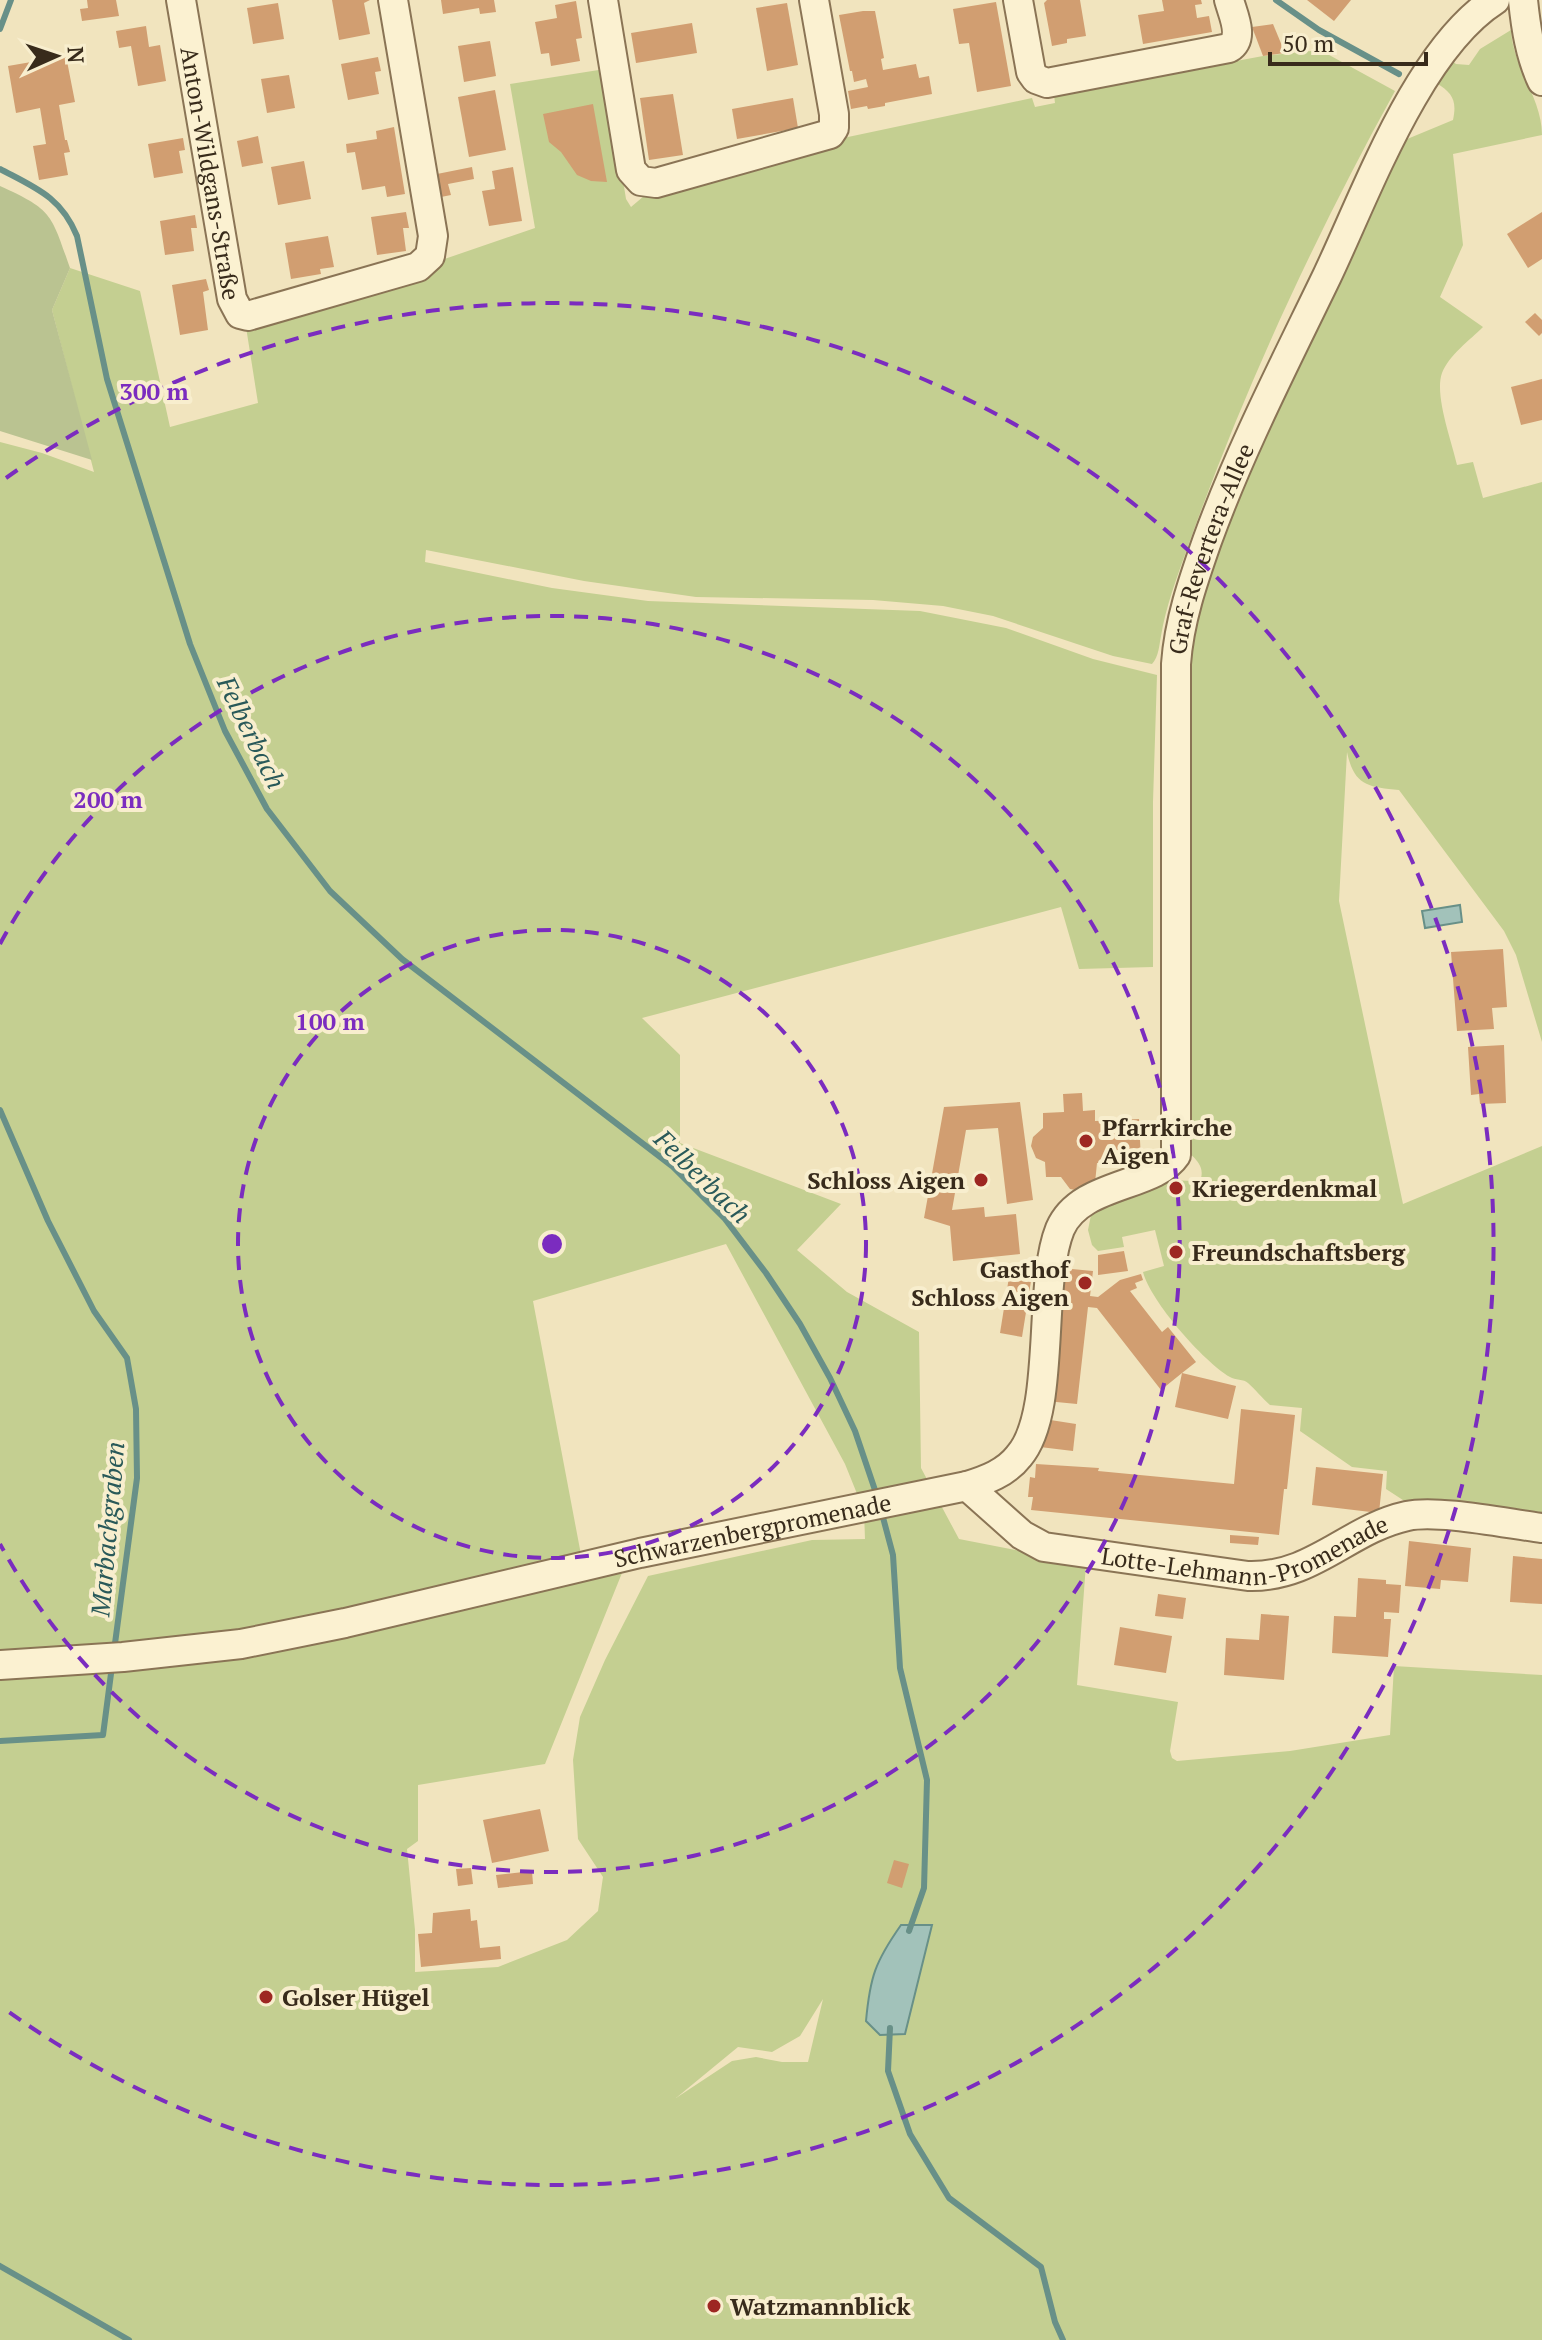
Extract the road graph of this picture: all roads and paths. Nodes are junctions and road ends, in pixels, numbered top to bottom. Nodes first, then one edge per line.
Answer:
1 (181, 0) edge
2 (393, 0) edge
3 (603, 0) edge
4 (814, 0) edge
5 (1018, 0) edge
6 (1229, 0) edge
7 (1495, 0) edge
8 (1523, 0) edge
9 (1542, 81) edge
10 (1169, 1163) joint
11 (967, 1486) junction
12 (1542, 1528) edge
13 (0, 1665) edge

1 - 2 street, Anton-Wildgans-Straße
3 - 4 street
5 - 6 street
7 - 10 street, Graf-Revertera-Allee
8 - 9 street
10 - 11 street, Schwarzenbergpromenade
11 - 12 street, Lotte-Lehmann-Promenade
11 - 13 street, Schwarzenbergpromenade

